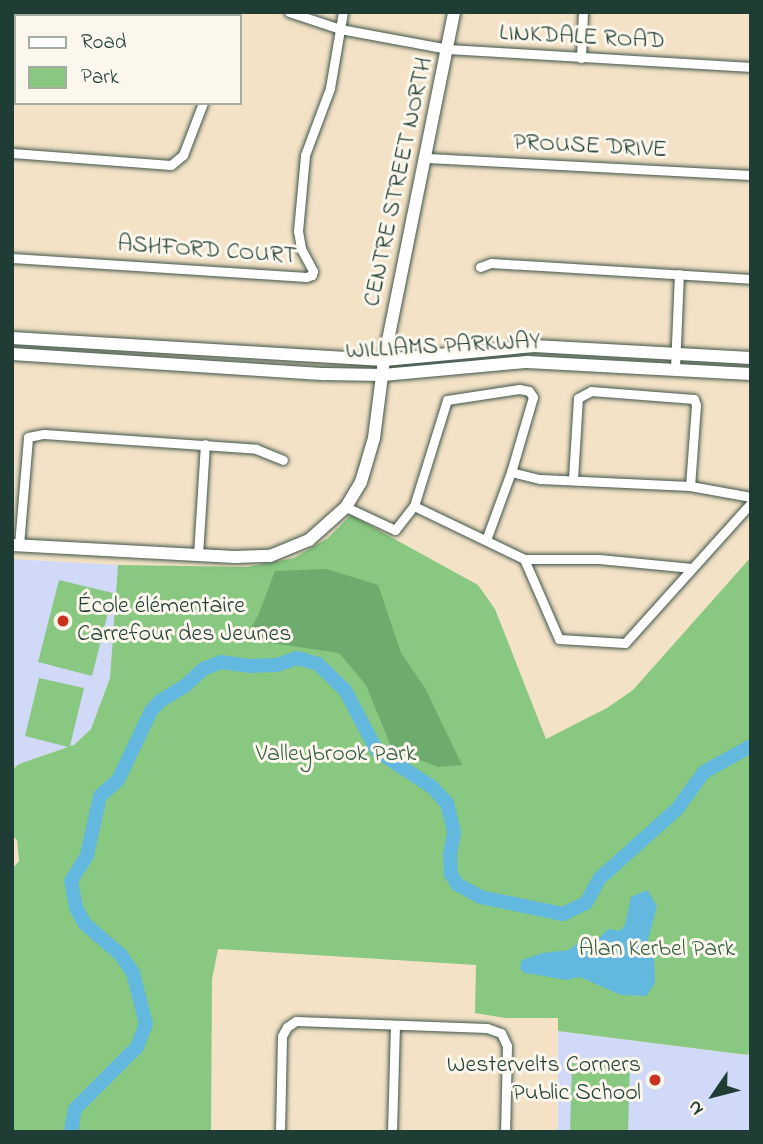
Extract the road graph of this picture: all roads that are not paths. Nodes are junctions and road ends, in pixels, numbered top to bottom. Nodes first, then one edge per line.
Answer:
1 (289, 12) edge
2 (343, 12) edge
3 (454, 12) edge
4 (583, 12) edge
5 (340, 29) junction
6 (448, 49) junction
7 (581, 58) junction
8 (751, 67) edge
9 (202, 105) edge
10 (12, 153) edge
11 (427, 158) junction
12 (751, 175) edge
13 (12, 258) edge
14 (480, 267) dead end
15 (679, 274) junction
16 (751, 279) edge
17 (12, 338) edge
18 (12, 354) edge
19 (675, 354) junction
20 (751, 358) edge
21 (384, 360) junction
22 (675, 368) junction
23 (751, 374) edge
24 (383, 375) junction
25 (205, 444) junction
26 (283, 460) dead end
27 (511, 472) junction
28 (573, 479) junction
29 (690, 485) junction
30 (751, 497) edge
31 (751, 503) edge
32 (414, 506) junction
33 (346, 507) junction
34 (486, 540) junction
35 (15, 545) edge
36 (198, 555) junction
37 (524, 559) junction
38 (692, 568) junction
39 (395, 1026) junction
40 (280, 1132) edge
41 (392, 1132) edge
42 (505, 1132) edge

1 - 5 street, LINKDALE ROAD
2 - 5 street
3 - 6 main road, CENTRE STREET NORTH
4 - 7 street
5 - 6 street, LINKDALE ROAD
5 - 13 street, ASHFORD COURT
6 - 7 street, LINKDALE ROAD
6 - 11 main road, CENTRE STREET NORTH
7 - 8 street, LINKDALE ROAD
9 - 10 street
11 - 12 street, PROUSE DRIVE
11 - 21 main road, CENTRE STREET NORTH
14 - 15 street
15 - 16 street
15 - 19 street
17 - 21 main road, WILLIAMS PARKWAY
18 - 24 main road, WILLIAMS PARKWAY
19 - 20 main road, WILLIAMS PARKWAY
19 - 21 main road, WILLIAMS PARKWAY
19 - 22 street
21 - 24 main road, CENTRE STREET NORTH
22 - 23 main road, WILLIAMS PARKWAY
22 - 24 main road, WILLIAMS PARKWAY
24 - 33 main road, CENTRE STREET NORTH
25 - 26 street
25 - 35 street
25 - 36 street
27 - 28 street
27 - 32 street
27 - 34 street
28 - 29 street
28 - 29 street
29 - 30 street
31 - 38 street
32 - 33 street
32 - 34 street
33 - 36 main road, CENTRE STREET NORTH
34 - 37 street
35 - 36 main road, CENTRE STREET NORTH
37 - 38 street
37 - 38 street
39 - 40 street
39 - 41 street
39 - 42 street

